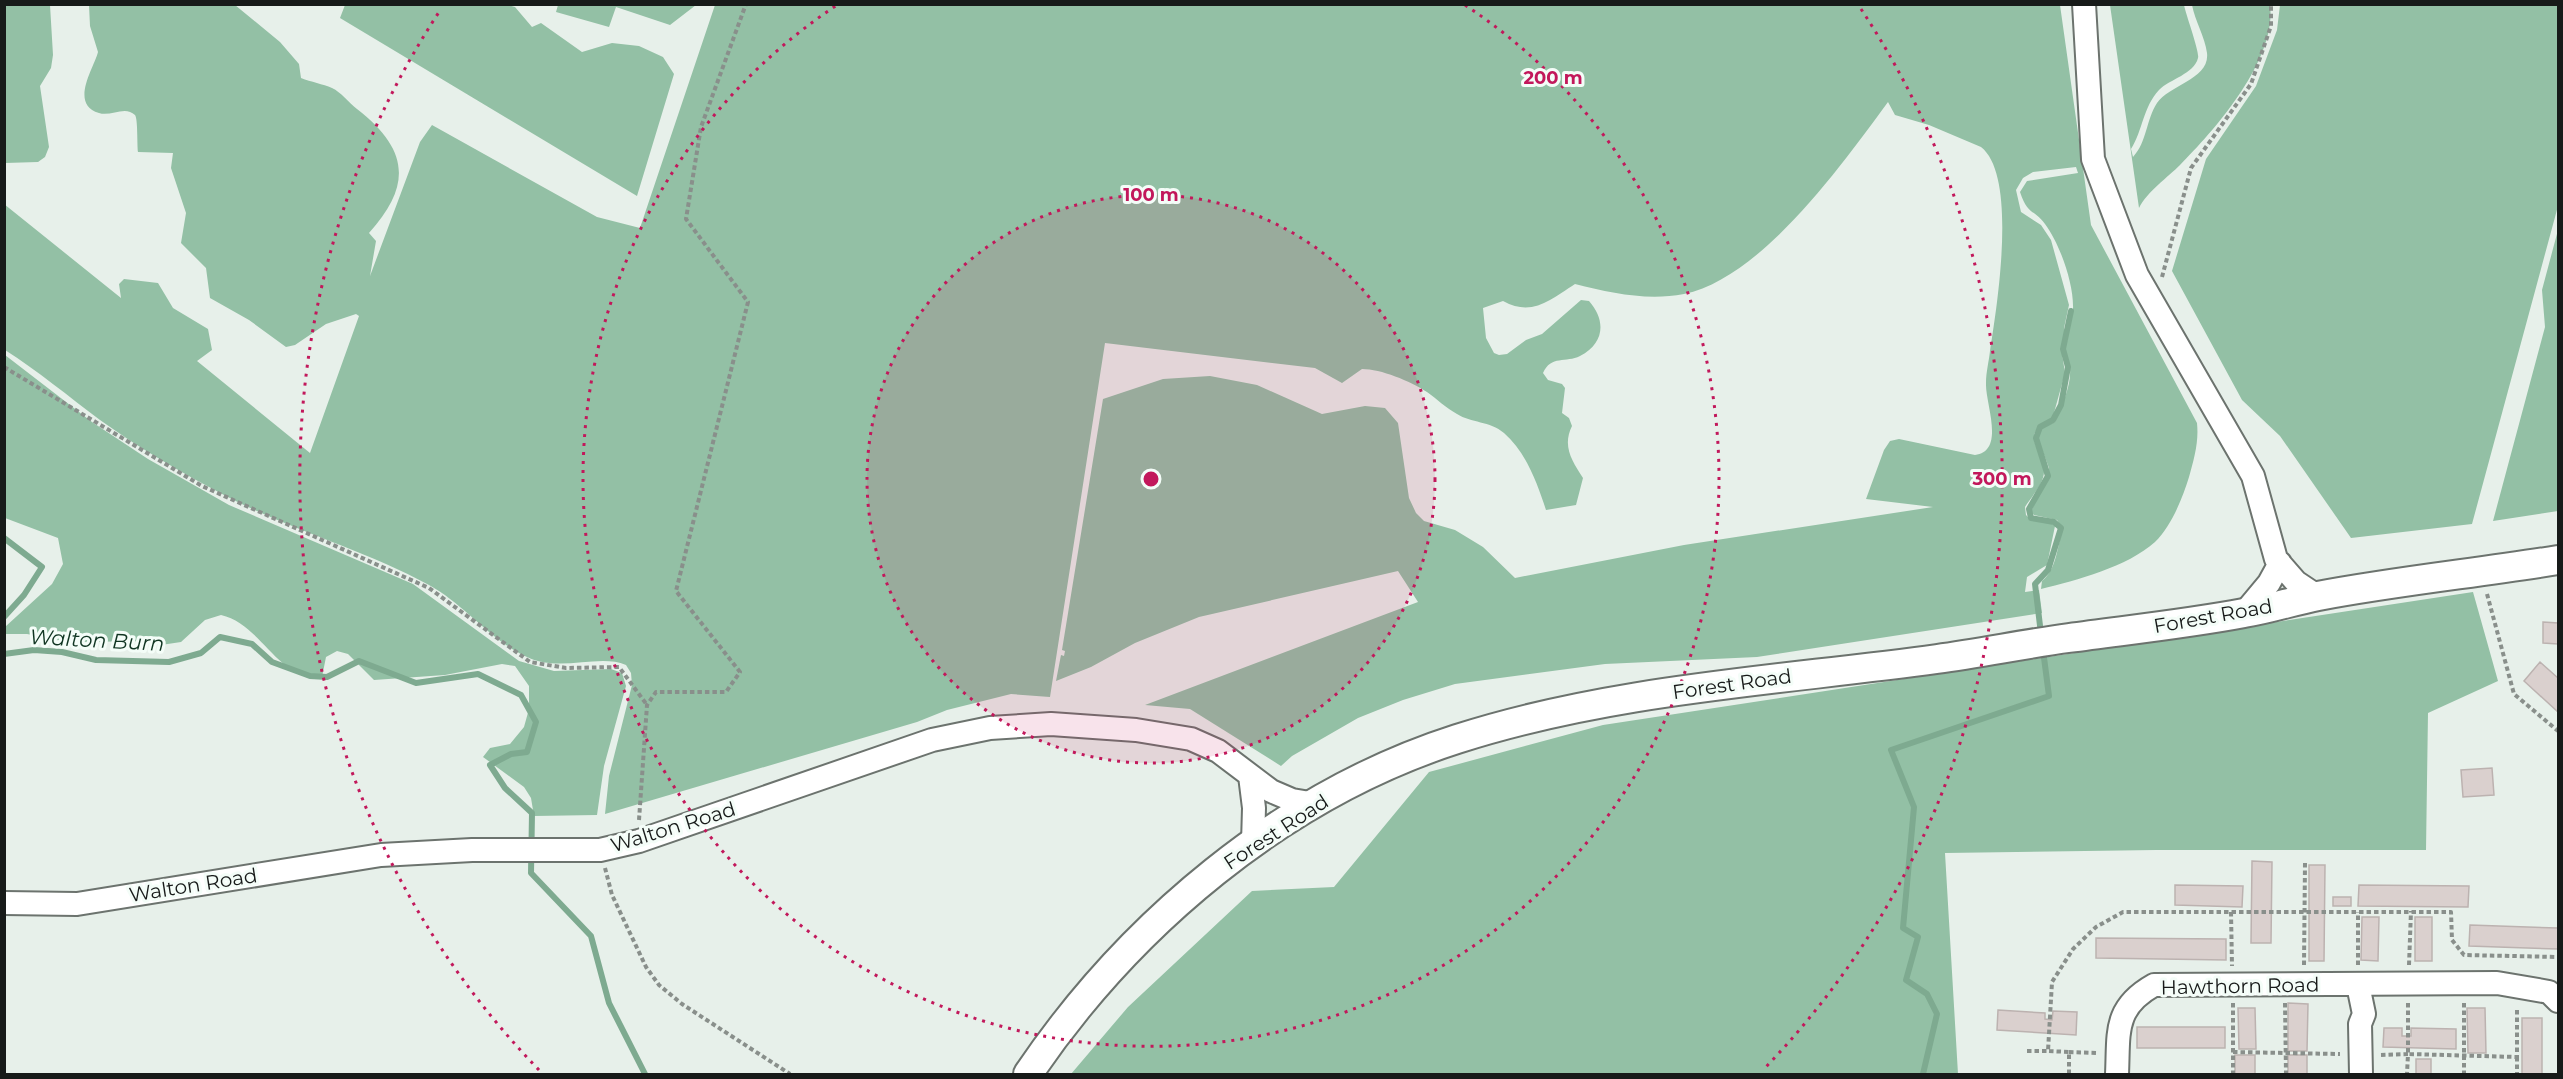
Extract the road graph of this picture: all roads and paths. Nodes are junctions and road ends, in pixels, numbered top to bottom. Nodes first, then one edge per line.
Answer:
1 (746, 4) edge
2 (2084, 4) edge
3 (2271, 4) edge
4 (2154, 305) junction
5 (4, 367) edge
6 (2559, 560) edge
7 (2280, 563) junction
8 (2483, 572) junction
9 (2317, 596) junction
10 (2244, 614) junction
11 (647, 705) junction
12 (2559, 731) edge
13 (1250, 776) junction
14 (1316, 804) junction
15 (639, 841) junction
16 (1253, 843) junction
17 (600, 850) junction
18 (2305, 862) dead end
19 (4, 903) edge
20 (2411, 911) junction
21 (2231, 912) junction
22 (2304, 912) junction
23 (2358, 912) junction
24 (2559, 957) edge
25 (2233, 983) junction
26 (2295, 984) junction
27 (2408, 984) junction
28 (2358, 985) junction
29 (2517, 985) junction
30 (2559, 1001) edge
31 (2027, 1051) dead end
32 (2048, 1051) junction
33 (2069, 1052) junction
34 (2233, 1052) junction
35 (2285, 1053) junction
36 (2408, 1054) junction
37 (2464, 1055) junction
38 (2517, 1057) junction
39 (2118, 1064) edge
40 (2361, 1065) edge
41 (790, 1074) edge
42 (1028, 1074) edge
43 (2069, 1074) edge
44 (2233, 1074) edge
45 (2286, 1074) edge
46 (2407, 1074) edge
47 (2464, 1074) edge
48 (2517, 1074) edge

1 - 11 path
2 - 4 street
3 - 4 path
4 - 7 street
5 - 11 path
6 - 8 street, Forest Road
7 - 9 street
7 - 10 street
8 - 9 street, Forest Road
8 - 12 path
9 - 10 street, Forest Road
10 - 14 street, Forest Road
11 - 15 path
13 - 14 street, Walton Road
13 - 15 street, Walton Road
13 - 16 street
14 - 16 street, Forest Road
15 - 17 street, Walton Road
16 - 42 street, Forest Road
17 - 19 street, Walton Road
17 - 41 path
18 - 22 path
20 - 23 path
20 - 24 path
20 - 27 path
21 - 22 path
21 - 25 path
21 - 32 path
22 - 23 path
22 - 26 path
23 - 28 path
25 - 26 street, Hawthorn Road
25 - 34 path
25 - 39 street, Hawthorn Road
26 - 28 street, Hawthorn Road
26 - 35 path
27 - 28 street, Hawthorn Road
27 - 29 street, Hawthorn Road
27 - 36 path
28 - 40 street
29 - 30 street, Hawthorn Road
29 - 38 path
31 - 32 path
32 - 33 path
33 - 39 path
33 - 43 path
34 - 35 path
34 - 44 path
35 - 40 path
35 - 45 path
36 - 37 path
36 - 40 path
36 - 46 path
37 - 38 path
37 - 47 path
38 - 48 path

